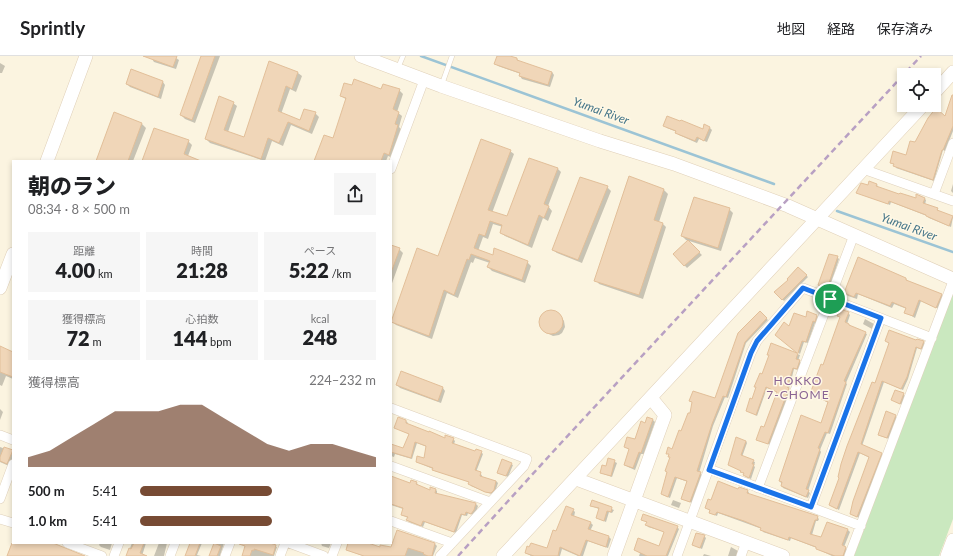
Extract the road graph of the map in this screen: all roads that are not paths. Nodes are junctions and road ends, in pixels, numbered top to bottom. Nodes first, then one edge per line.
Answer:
1 (86, 56) edge
2 (361, 56) edge
3 (403, 56) edge
4 (452, 58) edge
5 (398, 70) junction
6 (953, 72) edge
7 (424, 80) junction
8 (941, 85) edge
9 (441, 86) junction
10 (916, 112) edge
11 (953, 143) edge
12 (47, 160) edge
13 (392, 165) edge
14 (863, 169) junction
15 (934, 194) junction
16 (953, 201) edge
17 (818, 219) junction
18 (854, 235) junction
19 (9, 262) edge
20 (953, 280) edge
21 (0, 288) edge
22 (830, 299) junction
23 (881, 318) junction
24 (932, 338) junction
25 (651, 398) junction
26 (392, 408) edge
27 (0, 435) edge
28 (12, 440) edge
29 (392, 466) edge
30 (12, 467) edge
31 (709, 470) junction
32 (576, 478) junction
33 (758, 488) junction
34 (0, 500) edge
35 (634, 500) junction
36 (490, 502) junction
37 (811, 507) junction
38 (0, 519) edge
39 (392, 521) edge
40 (690, 521) junction
41 (12, 523) edge
42 (861, 526) junction
43 (953, 540) edge
44 (746, 542) junction
45 (452, 543) junction
46 (70, 544) edge
47 (119, 544) edge
48 (175, 544) edge
49 (230, 544) edge
50 (285, 544) edge
51 (292, 544) edge
52 (337, 544) edge
53 (102, 556) edge
54 (114, 556) edge
55 (170, 556) edge
56 (225, 556) edge
57 (280, 556) edge
58 (324, 556) edge
59 (332, 556) edge
60 (440, 556) edge
61 (503, 556) edge
62 (614, 556) edge
63 (677, 556) edge
64 (741, 556) edge
65 (783, 556) edge
66 (849, 556) edge
67 (947, 556) edge

1 - 12 street
2 - 5 street
3 - 5 lane
4 - 9 lane
5 - 7 street
6 - 8 street
7 - 9 street
7 - 13 street
9 - 17 street
10 - 14 street
11 - 15 street
14 - 15 street
14 - 17 street
15 - 16 street
17 - 18 street
17 - 25 street
18 - 20 street
18 - 22 street
19 - 21 street
20 - 24 street
22 - 23 street
22 - 31 street
22 - 33 street
23 - 24 street
23 - 37 street
24 - 42 street
25 - 32 street
25 - 35 street
26 - 36 street
27 - 28 street
29 - 36 street
30 - 34 street
31 - 33 street
31 - 40 street
32 - 35 street
32 - 61 street
33 - 37 street
35 - 40 street
35 - 62 street
36 - 45 street
37 - 42 street
38 - 41 street
39 - 45 street
40 - 44 street
40 - 63 street
42 - 66 street
43 - 67 street
44 - 64 street
44 - 65 street
45 - 60 street
46 - 53 street
47 - 54 street
48 - 55 street
49 - 56 street
50 - 57 street
51 - 58 street
52 - 59 street

